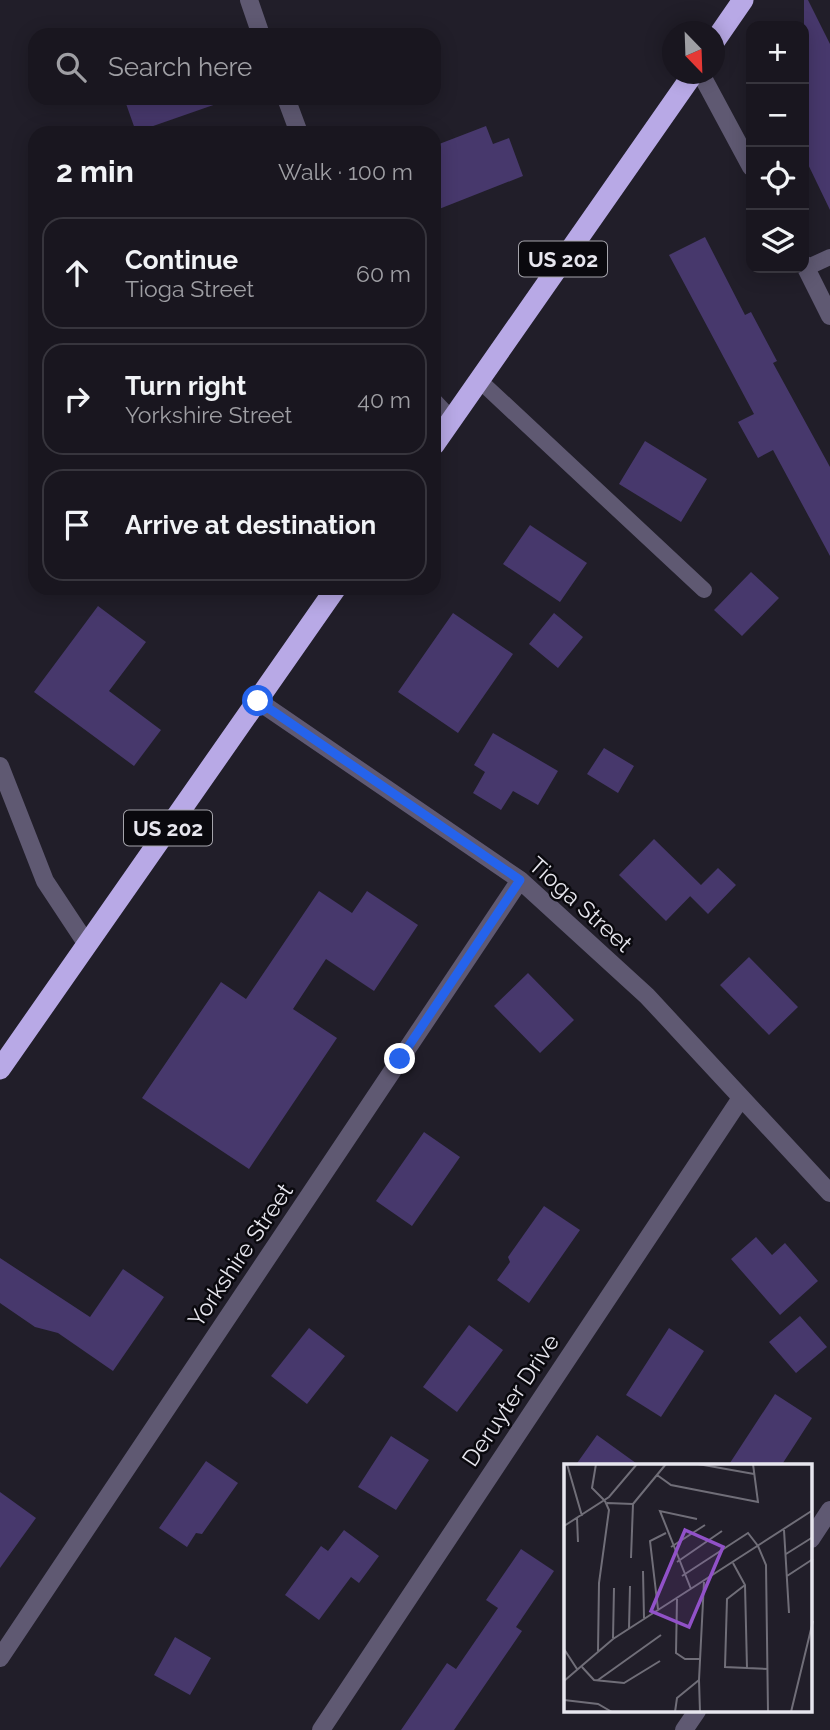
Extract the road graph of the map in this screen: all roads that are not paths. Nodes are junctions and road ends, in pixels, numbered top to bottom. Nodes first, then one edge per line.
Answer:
1 (249, 0) edge
2 (743, 0) edge
3 (725, 27) edge
4 (259, 28) edge
5 (686, 84) edge
6 (706, 84) edge
7 (289, 105) edge
8 (296, 126) edge
9 (746, 158) edge
10 (830, 257) edge
11 (809, 265) edge
12 (808, 273) edge
13 (830, 316) edge
14 (479, 380) junction
15 (441, 409) edge
16 (451, 420) junction
17 (441, 435) edge
18 (704, 590) dead end
19 (331, 595) edge
20 (258, 701) junction
21 (0, 766) edge
22 (520, 880) junction
23 (86, 943) junction
24 (0, 1069) edge
25 (741, 1098) junction
26 (830, 1193) edge
27 (830, 1510) edge
28 (812, 1537) edge
29 (0, 1658) edge
30 (696, 1712) edge
31 (321, 1730) edge
32 (684, 1730) edge

1 - 4 street
2 - 3 highway
5 - 14 highway, US 202
6 - 9 street
7 - 8 street
10 - 11 lane
12 - 13 street
14 - 16 highway, US 202
14 - 18 lane
15 - 16 street
16 - 17 highway, US 202
19 - 20 highway, US 202
20 - 22 street, Tioga Street
20 - 23 highway, US 202
21 - 23 street
22 - 25 street, Tioga Street
22 - 29 street, Yorkshire Street
23 - 24 highway, US 202
25 - 26 street, Tioga Street
25 - 31 street, Deruyter Drive
27 - 28 street
30 - 32 street

